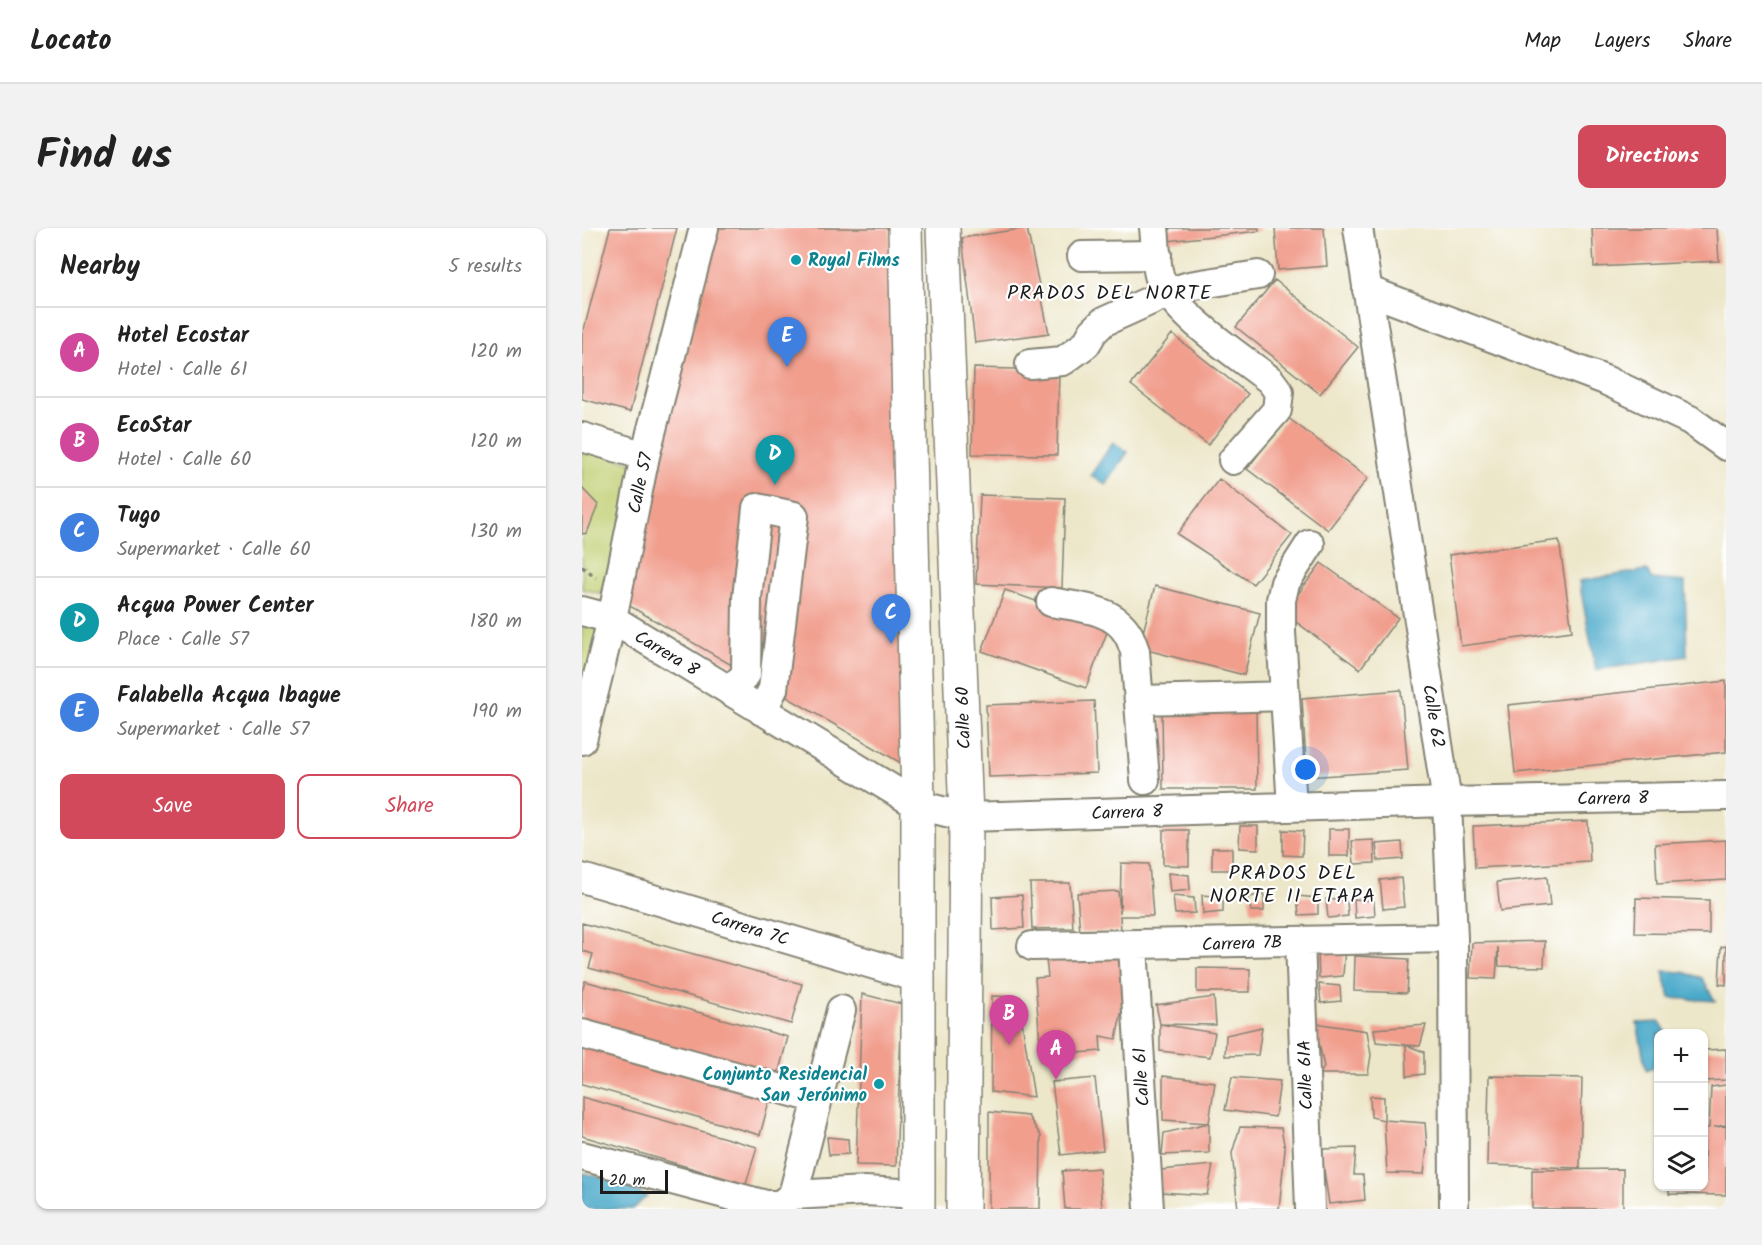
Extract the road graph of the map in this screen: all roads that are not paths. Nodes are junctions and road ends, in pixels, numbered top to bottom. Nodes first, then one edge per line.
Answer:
1 (704, 228) edge
2 (905, 228) edge
3 (943, 228) edge
4 (1358, 228) edge
5 (1156, 242) edge
6 (1082, 256) dead end
7 (1258, 275) dead end
8 (1367, 290) junction
9 (1167, 293) junction
10 (1030, 364) dead end
11 (582, 437) edge
12 (1726, 446) edge
13 (645, 456) junction
14 (1233, 460) dead end
15 (1310, 544) dead end
16 (1051, 602) dead end
17 (582, 611) edge
18 (612, 619) junction
19 (730, 691) junction
20 (1285, 696) junction
21 (1140, 700) junction
22 (762, 711) junction
23 (582, 740) edge
24 (1145, 780) dead end
25 (1726, 796) edge
26 (1447, 802) junction
27 (918, 806) junction
28 (1292, 807) junction
29 (966, 817) junction
30 (582, 878) edge
31 (1453, 938) junction
32 (1300, 941) junction
33 (1032, 946) dead end
34 (1133, 946) junction
35 (919, 978) junction
36 (841, 1010) dead end
37 (582, 1034) edge
38 (818, 1099) junction
39 (582, 1156) edge
40 (794, 1195) junction
41 (918, 1202) edge
42 (963, 1209) edge
43 (1149, 1209) edge
44 (1310, 1209) edge
45 (1454, 1209) edge

1 - 13 street, Calle 57
2 - 27 main road
3 - 29 main road, Calle 60
4 - 8 street, Calle 62
5 - 6 street
5 - 9 street
7 - 9 street
8 - 12 street
8 - 26 street, Calle 62
9 - 10 street
9 - 14 street
11 - 13 street
13 - 18 street, Calle 57
15 - 20 street
16 - 21 street
17 - 18 street, Carrera 8
18 - 19 street, Carrera 8
18 - 23 street, Calle 57
19 - 22 street, Carrera 8
19 - 22 street
20 - 21 street
20 - 28 street
21 - 24 street
22 - 27 street, Carrera 8
25 - 26 street, Carrera 8
26 - 28 street, Carrera 8
26 - 31 street, Calle 62
27 - 29 street, Carrera 8
27 - 35 main road
28 - 29 street, Carrera 8
29 - 42 main road, Calle 60
30 - 35 street, Carrera 7C
31 - 32 street, Carrera 7B
31 - 45 street, Calle 62
32 - 34 street, Carrera 7B
32 - 44 street, Calle 61A
33 - 34 street, Carrera 7B
34 - 43 street, Calle 61
35 - 41 main road
36 - 38 street
37 - 38 street
38 - 40 street
39 - 40 street
40 - 41 street

